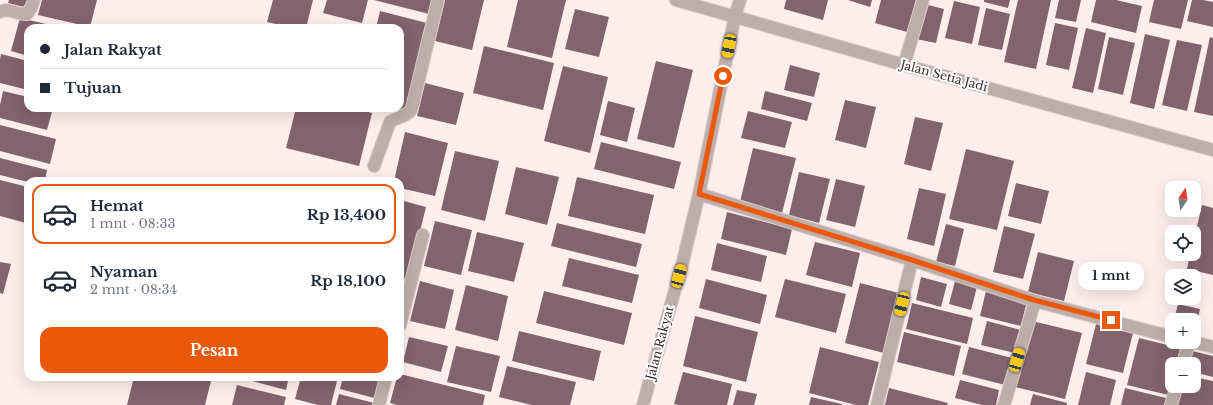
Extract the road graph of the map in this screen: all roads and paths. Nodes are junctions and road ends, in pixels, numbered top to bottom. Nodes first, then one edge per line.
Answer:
1 (34, 0) edge
2 (438, 0) edge
3 (676, 0) edge
4 (740, 0) edge
5 (923, 0) edge
6 (0, 12) edge
7 (735, 16) junction
8 (904, 65) junction
9 (1212, 147) edge
10 (374, 166) dead end
11 (699, 194) junction
12 (423, 235) dead end
13 (912, 260) junction
14 (1034, 300) junction
15 (404, 309) edge
16 (1165, 334) edge
17 (1201, 344) edge
18 (1213, 347) edge
19 (385, 381) edge
20 (1175, 393) edge
21 (379, 405) edge
22 (643, 405) edge
23 (876, 405) edge
24 (1004, 405) edge
25 (1171, 405) edge

1 - 6 street
2 - 10 street
3 - 7 street, Jalan Setia Jadi
4 - 7 street, Jalan Rakyat
5 - 8 street
7 - 8 street, Jalan Setia Jadi
7 - 11 street, Jalan Rakyat
8 - 9 street, Jalan Setia Jadi
11 - 13 street
11 - 22 street, Jalan Rakyat
12 - 15 street
13 - 14 street
13 - 23 street
14 - 16 street
14 - 24 street
17 - 18 street
19 - 21 street
20 - 25 street

